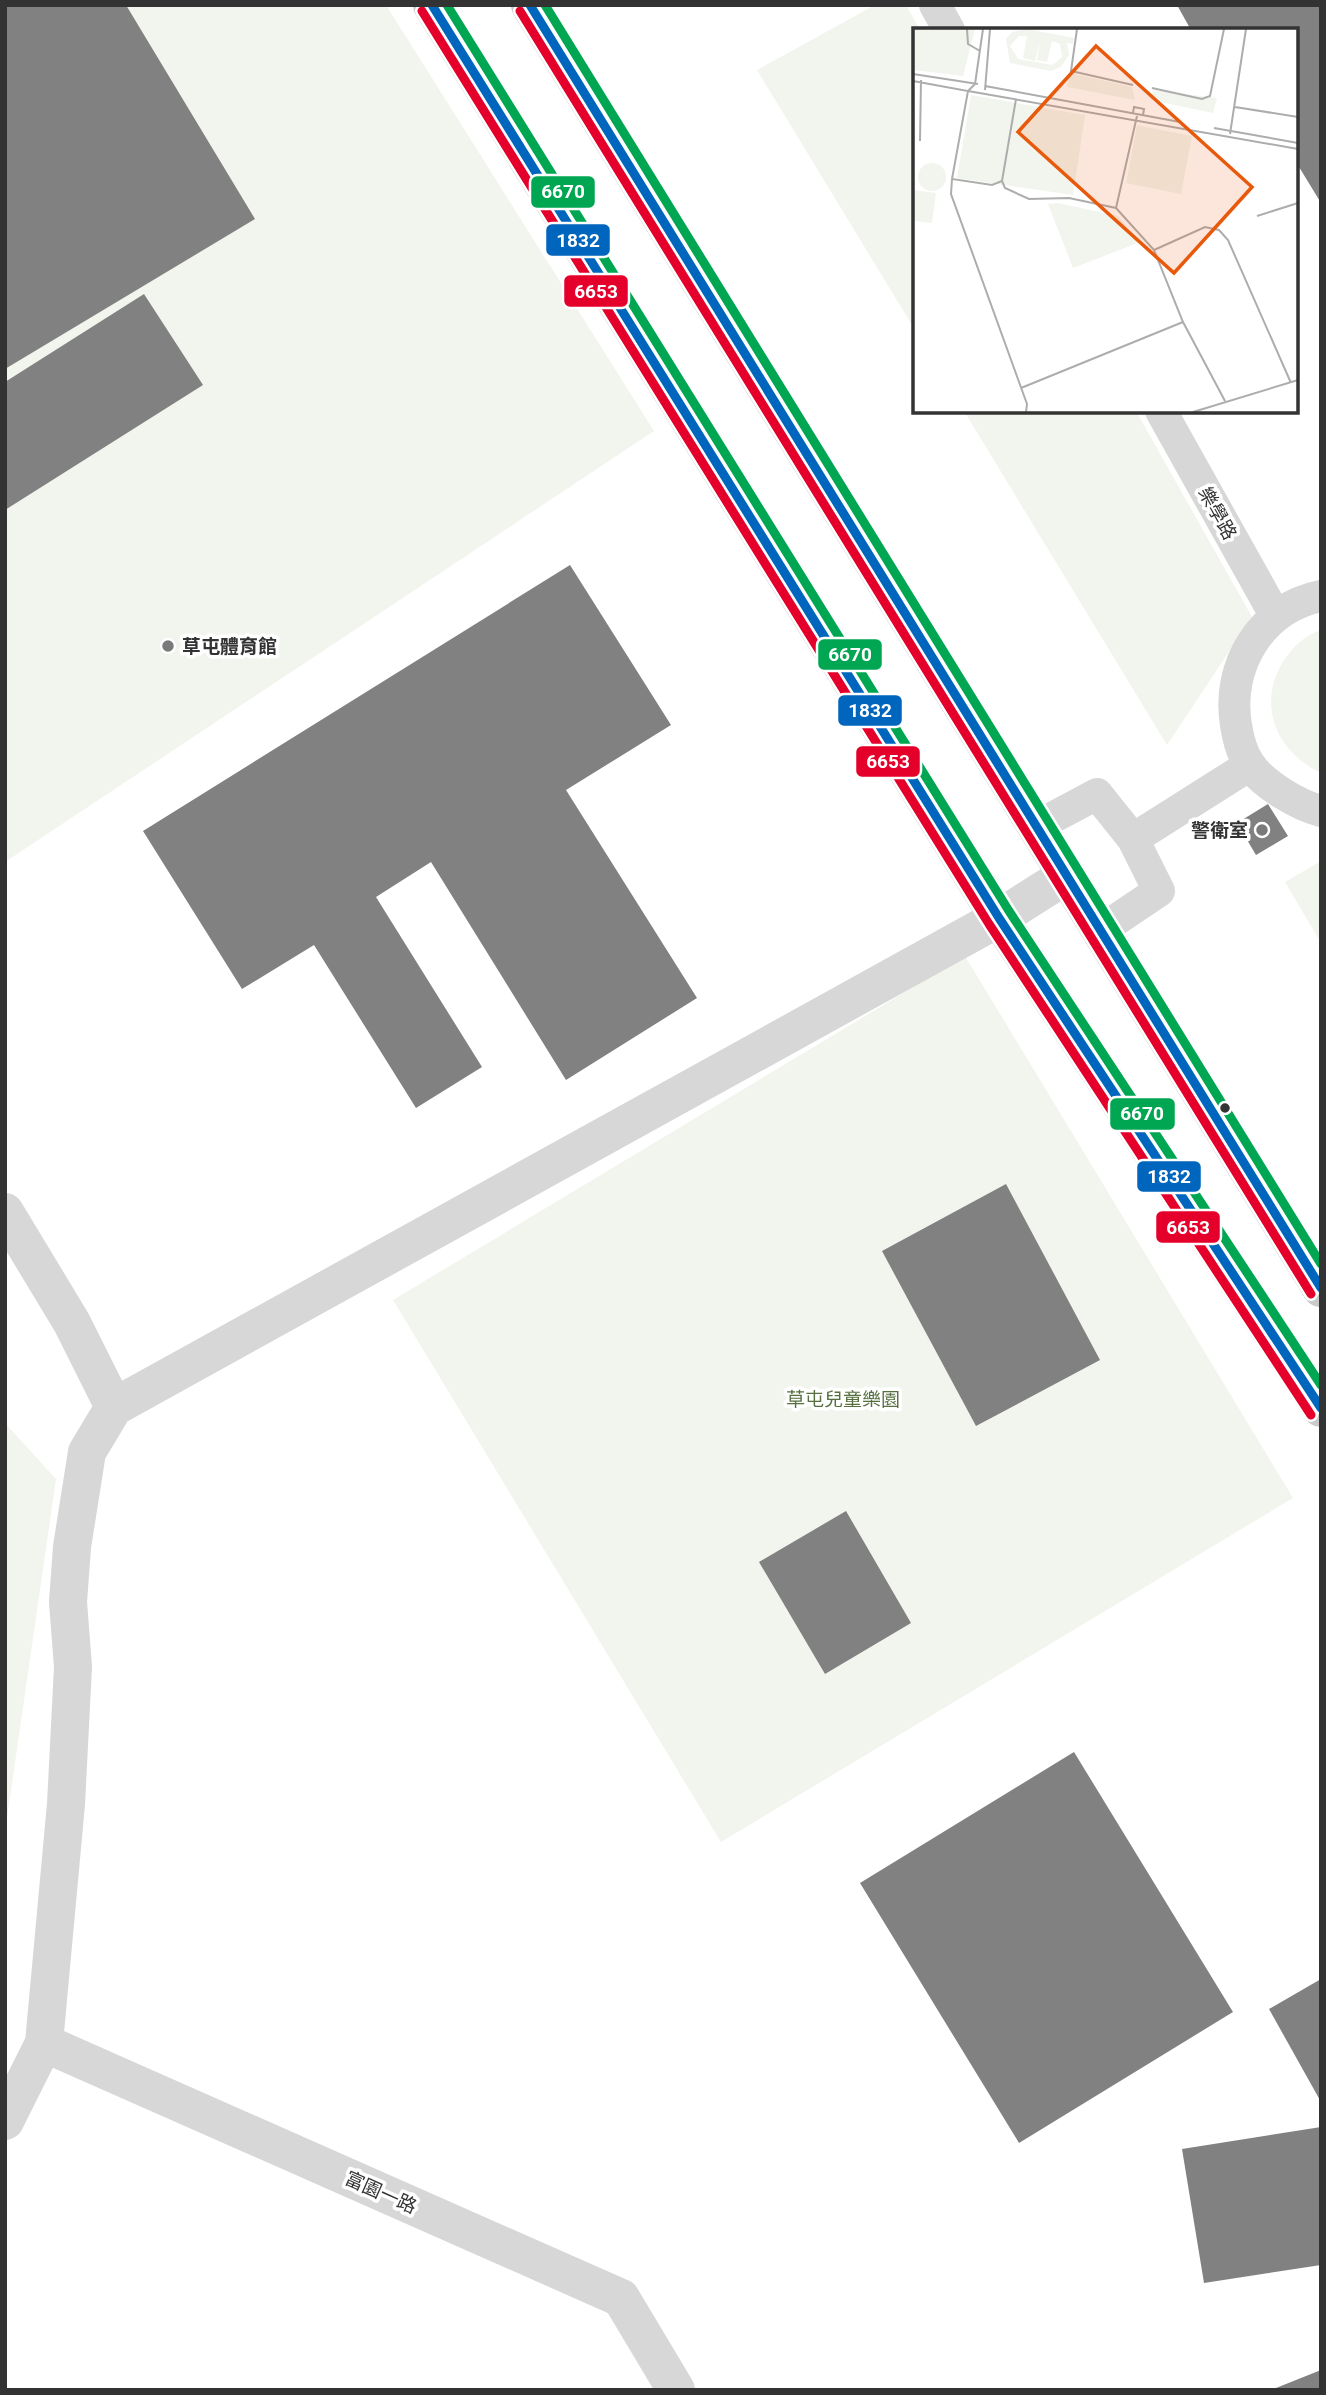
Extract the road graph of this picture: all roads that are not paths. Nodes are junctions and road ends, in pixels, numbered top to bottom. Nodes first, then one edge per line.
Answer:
1 (432, 5) edge
2 (530, 5) edge
3 (935, 5) edge
4 (948, 28) edge
5 (1162, 413) edge
6 (1321, 596) edge
7 (1275, 615) junction
8 (1250, 765) junction
9 (1321, 811) edge
10 (1037, 826) junction
11 (1133, 839) junction
12 (1067, 875) junction
13 (999, 918) junction
14 (1101, 930) junction
15 (5, 1212) edge
16 (1321, 1288) edge
17 (114, 1407) junction
18 (1321, 1408) edge
19 (44, 2043) junction
20 (5, 2121) edge
21 (676, 2390) edge

1 - 13 main road
2 - 10 main road
3 - 4 lane
5 - 7 lane, 樂學路
6 - 7 lane
7 - 8 lane
8 - 9 lane
8 - 11 lane
10 - 11 lane
10 - 12 main road
11 - 14 lane
12 - 13 street
12 - 14 main road
13 - 17 street
13 - 18 main road
14 - 16 main road
15 - 17 street
17 - 19 street
19 - 20 street
19 - 21 street, 富園一路

